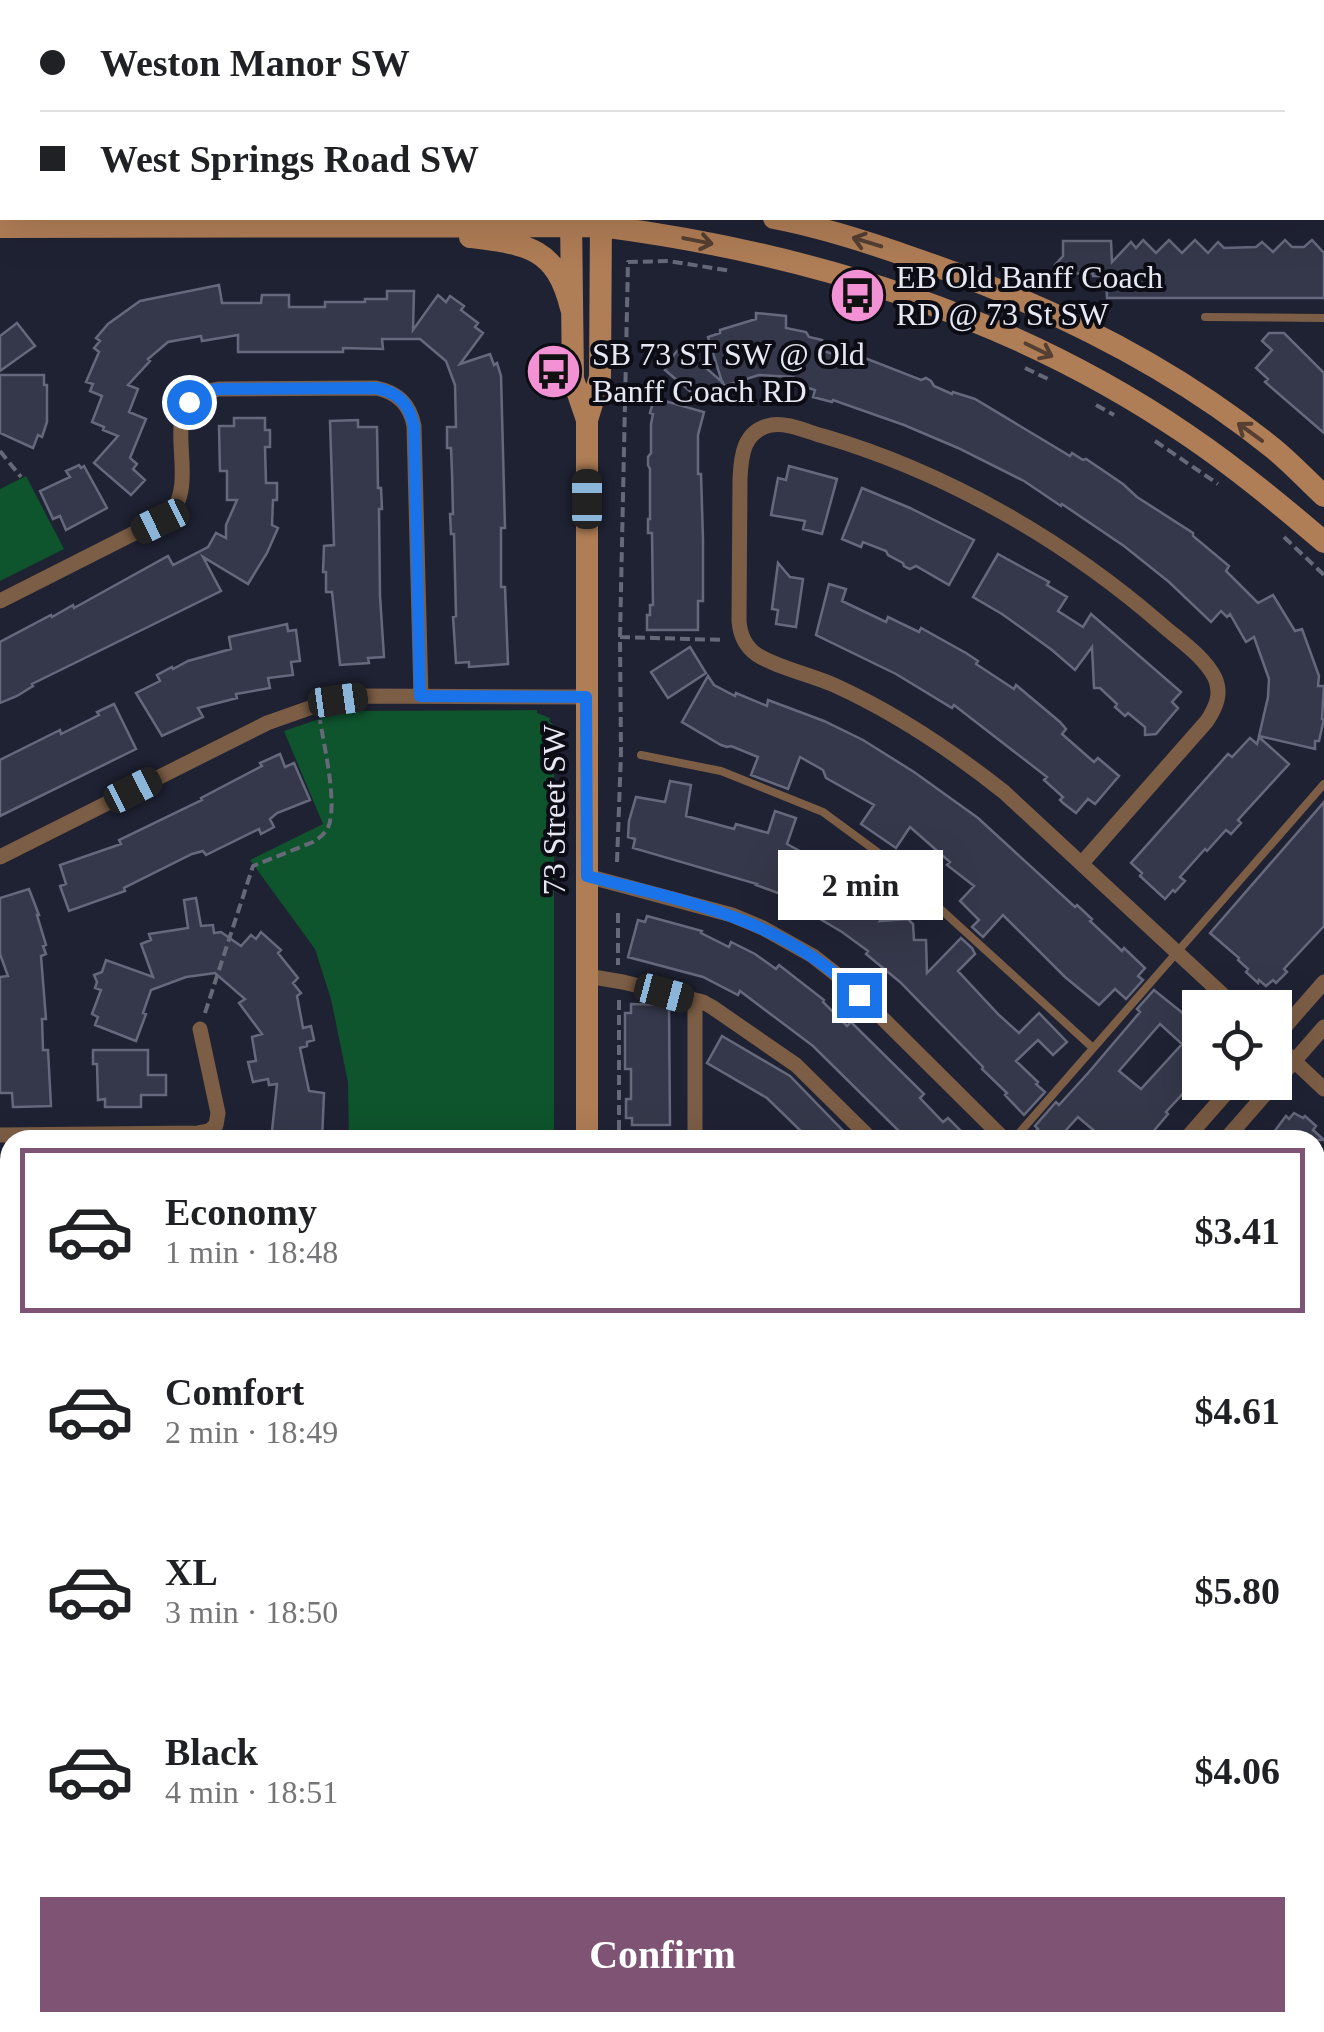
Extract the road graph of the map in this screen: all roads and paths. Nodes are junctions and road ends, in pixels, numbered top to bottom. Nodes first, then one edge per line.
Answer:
1 (782, 220) edge
2 (797, 220) edge
3 (572, 222) edge
4 (601, 222) edge
5 (0, 227) edge
6 (387, 227) junction
7 (825, 230) junction
8 (731, 271) dead end
9 (572, 308) junction
10 (1205, 317) dead end
11 (1324, 318) edge
12 (1022, 367) dead end
13 (1054, 382) dead end
14 (1088, 401) dead end
15 (587, 420) junction
16 (1123, 420) dead end
17 (1155, 441) dead end
18 (0, 451) edge
19 (21, 476) dead end
20 (1217, 484) dead end
21 (1324, 496) edge
22 (1280, 534) dead end
23 (1324, 542) edge
24 (1324, 575) edge
25 (0, 600) edge
26 (620, 638) junction
27 (744, 642) junction
28 (420, 696) junction
29 (586, 697) junction
30 (318, 705) junction
31 (641, 756) dead end
32 (1324, 784) edge
33 (0, 857) edge
34 (616, 862) dead end
35 (1082, 863) junction
36 (587, 876) junction
37 (618, 912) dead end
38 (1177, 952) junction
39 (586, 976) junction
40 (618, 981) junction
41 (1324, 982) edge
42 (1218, 990) edge
43 (695, 1001) junction
44 (1292, 1020) edge
45 (1324, 1027) edge
46 (200, 1028) joint
47 (1093, 1048) junction
48 (1294, 1061) junction
49 (1324, 1089) edge
50 (1220, 1100) edge
51 (210, 1130) edge
52 (587, 1130) edge
53 (619, 1130) edge
54 (694, 1130) edge
55 (862, 1130) edge
56 (995, 1130) edge
57 (1022, 1130) edge
58 (1195, 1130) edge
59 (1234, 1130) edge

1 - 7 main road
2 - 7 main road
3 - 4 main road
3 - 6 main road
3 - 9 main road, 73 Street SW
4 - 15 main road, 73 Street SW
4 -> 23 main road
5 - 6 main road
6 - 9 main road
21 -> 7 main road
8 - 26 path
9 - 15 main road, 73 Street SW
10 - 11 lane
12 - 13 path
14 - 16 path
15 - 29 main road, 73 Street SW
17 - 20 path
18 - 19 path
22 - 24 path
25 - 28 street
26 - 27 path
26 - 34 path
27 - 35 street
27 - 35 street
28 - 29 street
28 - 30 street
29 - 36 main road, 73 Street SW
30 - 33 street
30 - 46 path
31 - 47 lane
32 - 38 lane
35 - 38 street
36 - 39 main road, 73 Street SW
36 - 56 street
37 - 40 path
38 - 42 street
38 - 47 lane
39 - 40 street
39 - 52 main road, 73 Street SW
40 - 43 street
40 - 53 path
41 - 44 street
43 - 54 street
43 - 55 street
45 - 48 street
46 - 51 street
47 - 57 lane
48 - 49 street
48 - 59 street
50 - 58 street

